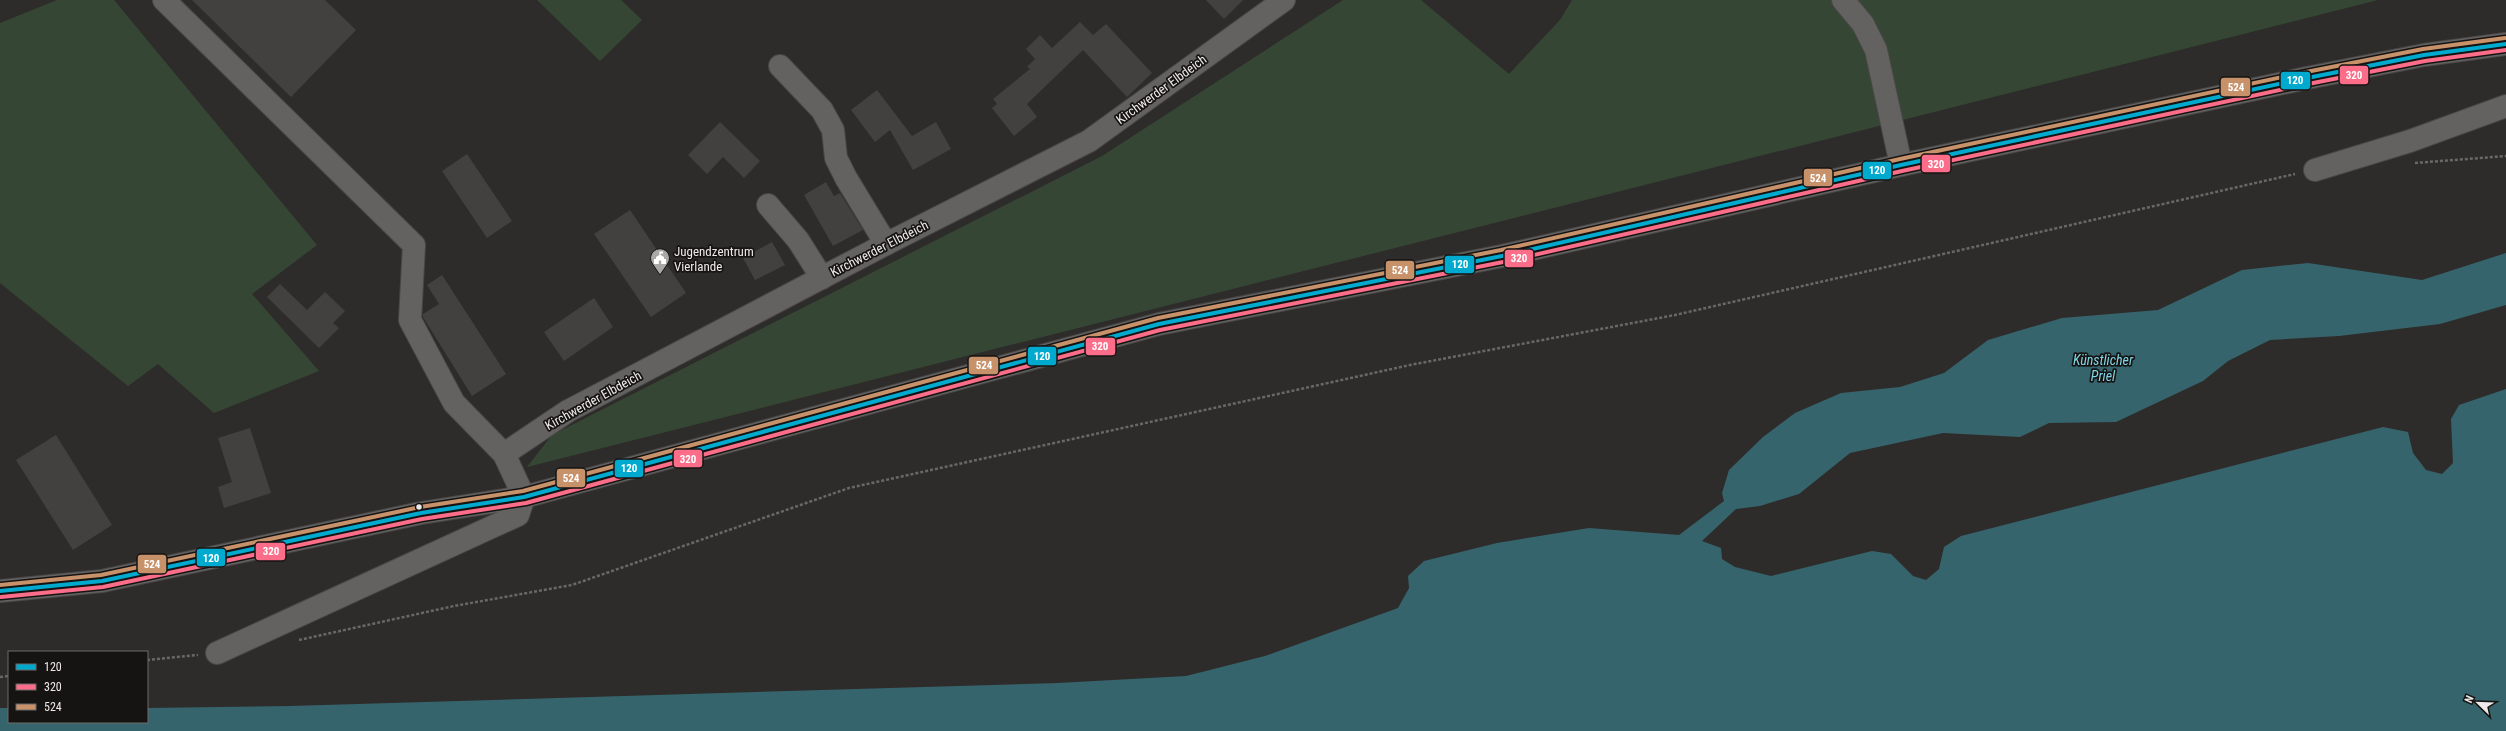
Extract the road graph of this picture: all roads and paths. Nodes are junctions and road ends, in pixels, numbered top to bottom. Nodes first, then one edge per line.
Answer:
1 (164, 0) edge
2 (1284, 0) edge
3 (1843, 0) edge
4 (2506, 44) edge
5 (780, 66) dead end
6 (2506, 106) edge
7 (2506, 156) edge
8 (2412, 164) dead end
9 (1901, 165) junction
10 (2315, 170) joint
11 (768, 205) dead end
12 (886, 244) junction
13 (822, 278) junction
14 (504, 454) junction
15 (524, 497) junction
16 (0, 591) edge
17 (292, 642) dead end
18 (217, 653) joint
19 (148, 660) edge

1 - 14 street
2 - 12 street, Kirchwerder Elbdeich
3 - 9 street
4 - 9 street
5 - 12 street
6 - 10 street
7 - 8 path
9 - 15 street
10 - 17 path
11 - 13 street
12 - 13 street, Kirchwerder Elbdeich
13 - 14 street, Kirchwerder Elbdeich
14 - 15 street
15 - 16 street
15 - 18 street
18 - 19 path

